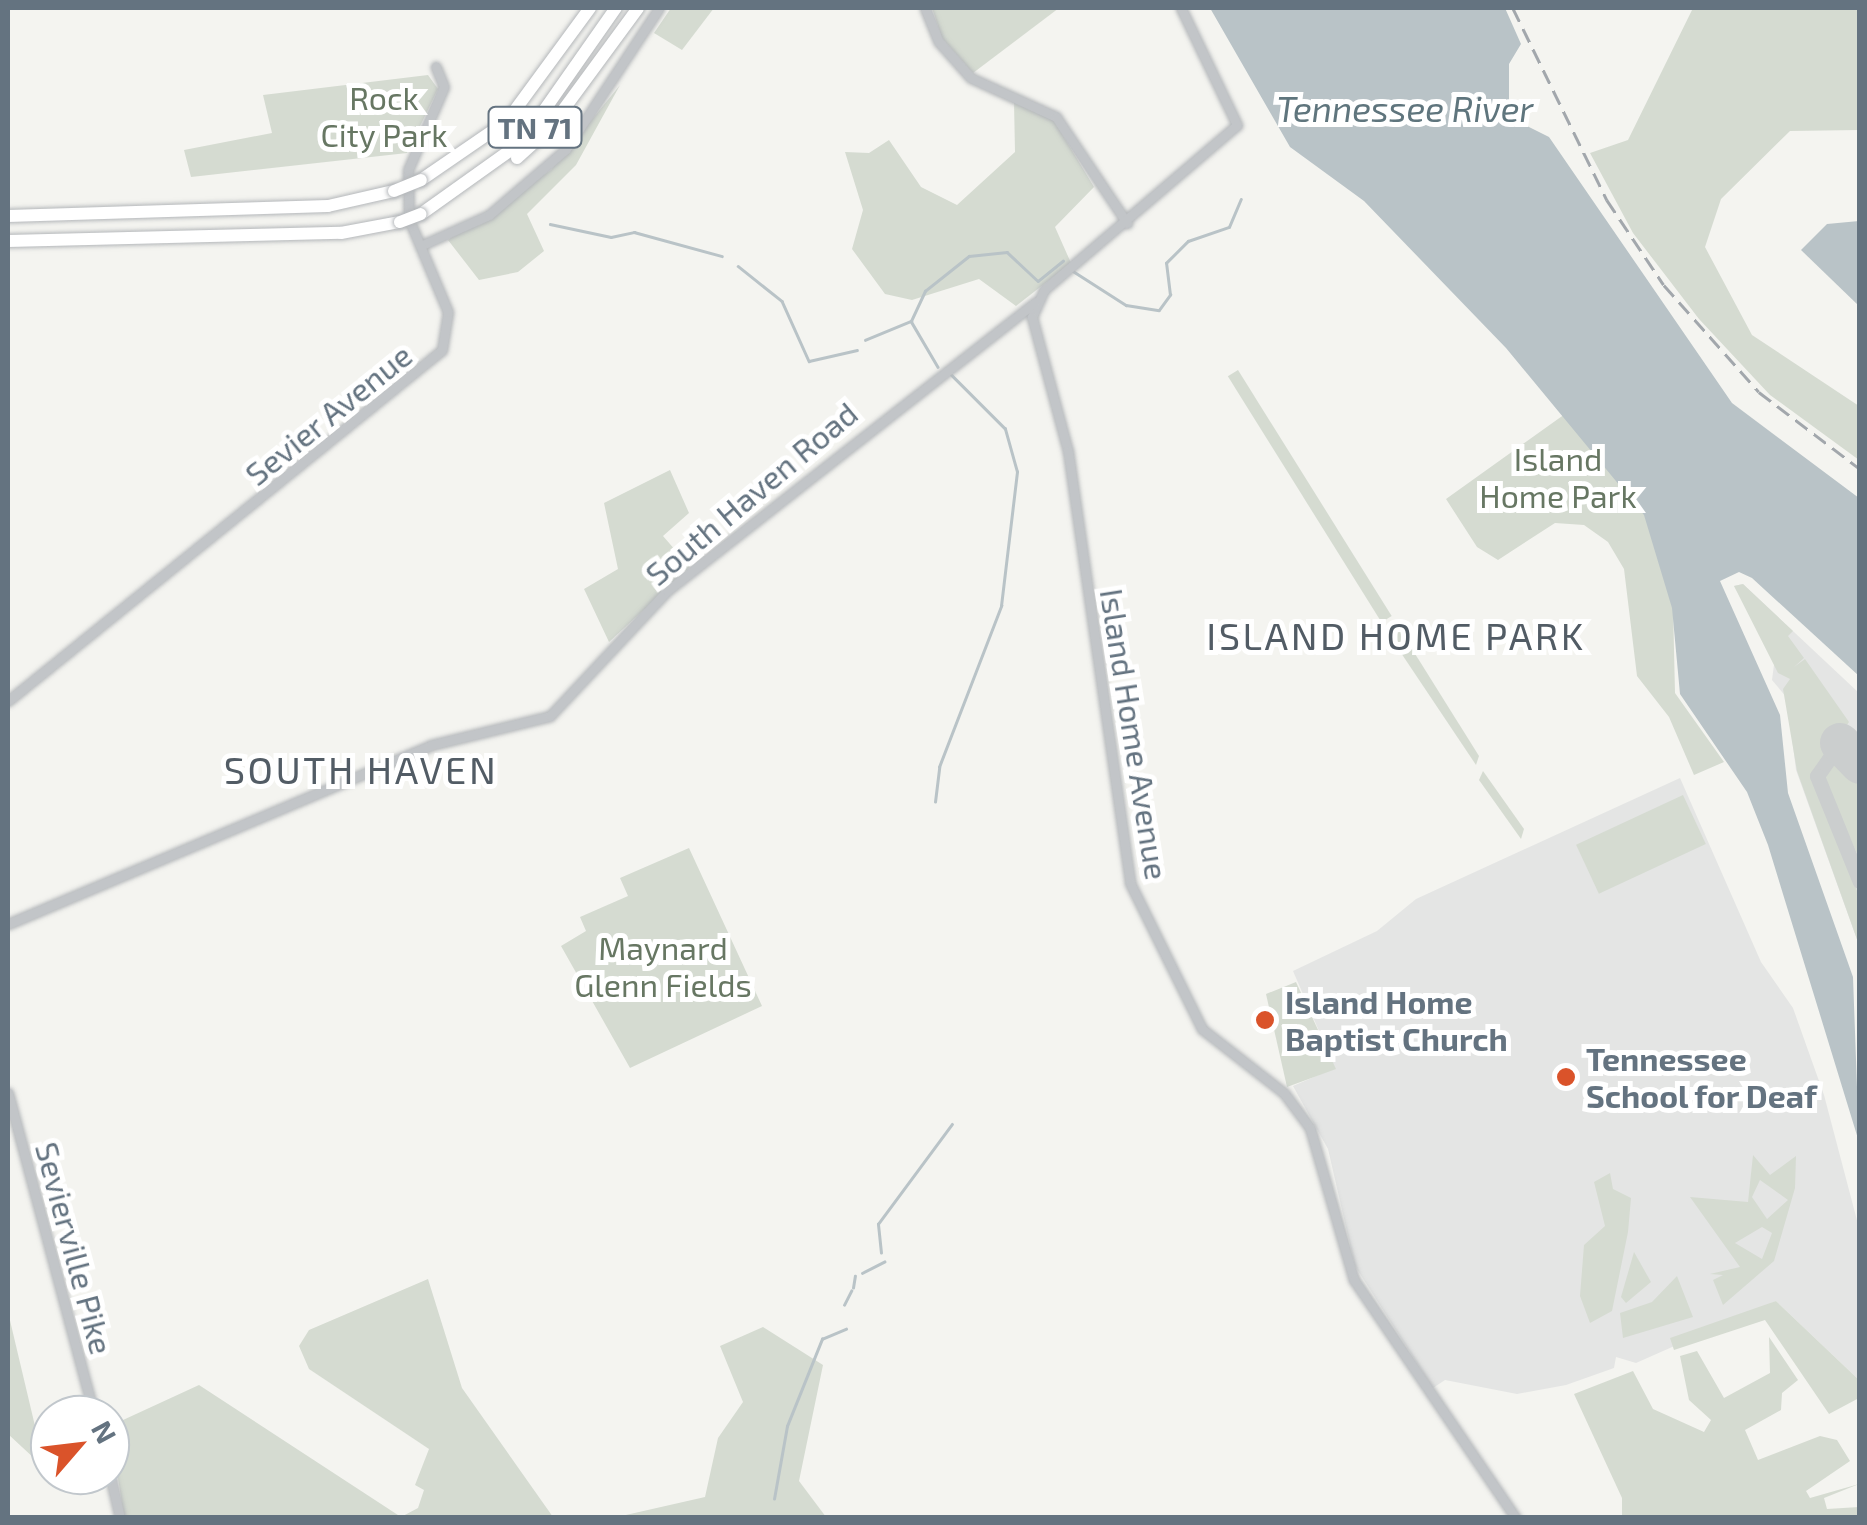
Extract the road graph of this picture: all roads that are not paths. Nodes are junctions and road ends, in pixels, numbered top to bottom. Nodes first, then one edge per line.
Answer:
1 (590, 8) edge
2 (616, 8) edge
3 (638, 8) edge
4 (659, 8) edge
5 (924, 8) edge
6 (1182, 8) edge
7 (436, 67) dead end
8 (456, 196) junction
9 (8, 216) edge
10 (1128, 222) junction
11 (8, 244) edge
12 (420, 246) junction
13 (1035, 302) junction
14 (8, 701) edge
15 (8, 924) edge
16 (8, 1093) edge
17 (89, 1395) edge
18 (1516, 1518) edge

1 - 9 highway, TN 71, bridge
2 - 8 highway, TN 71
3 - 8 highway
4 - 12 street
5 - 10 street
6 - 10 street
7 - 12 street, Sevier Avenue
8 - 11 highway, TN 71, bridge
10 - 13 street
12 - 14 street, Sevier Avenue
13 - 15 street, South Haven Road
13 - 18 street, Island Home Avenue
16 - 17 street, Sevierville Pike

